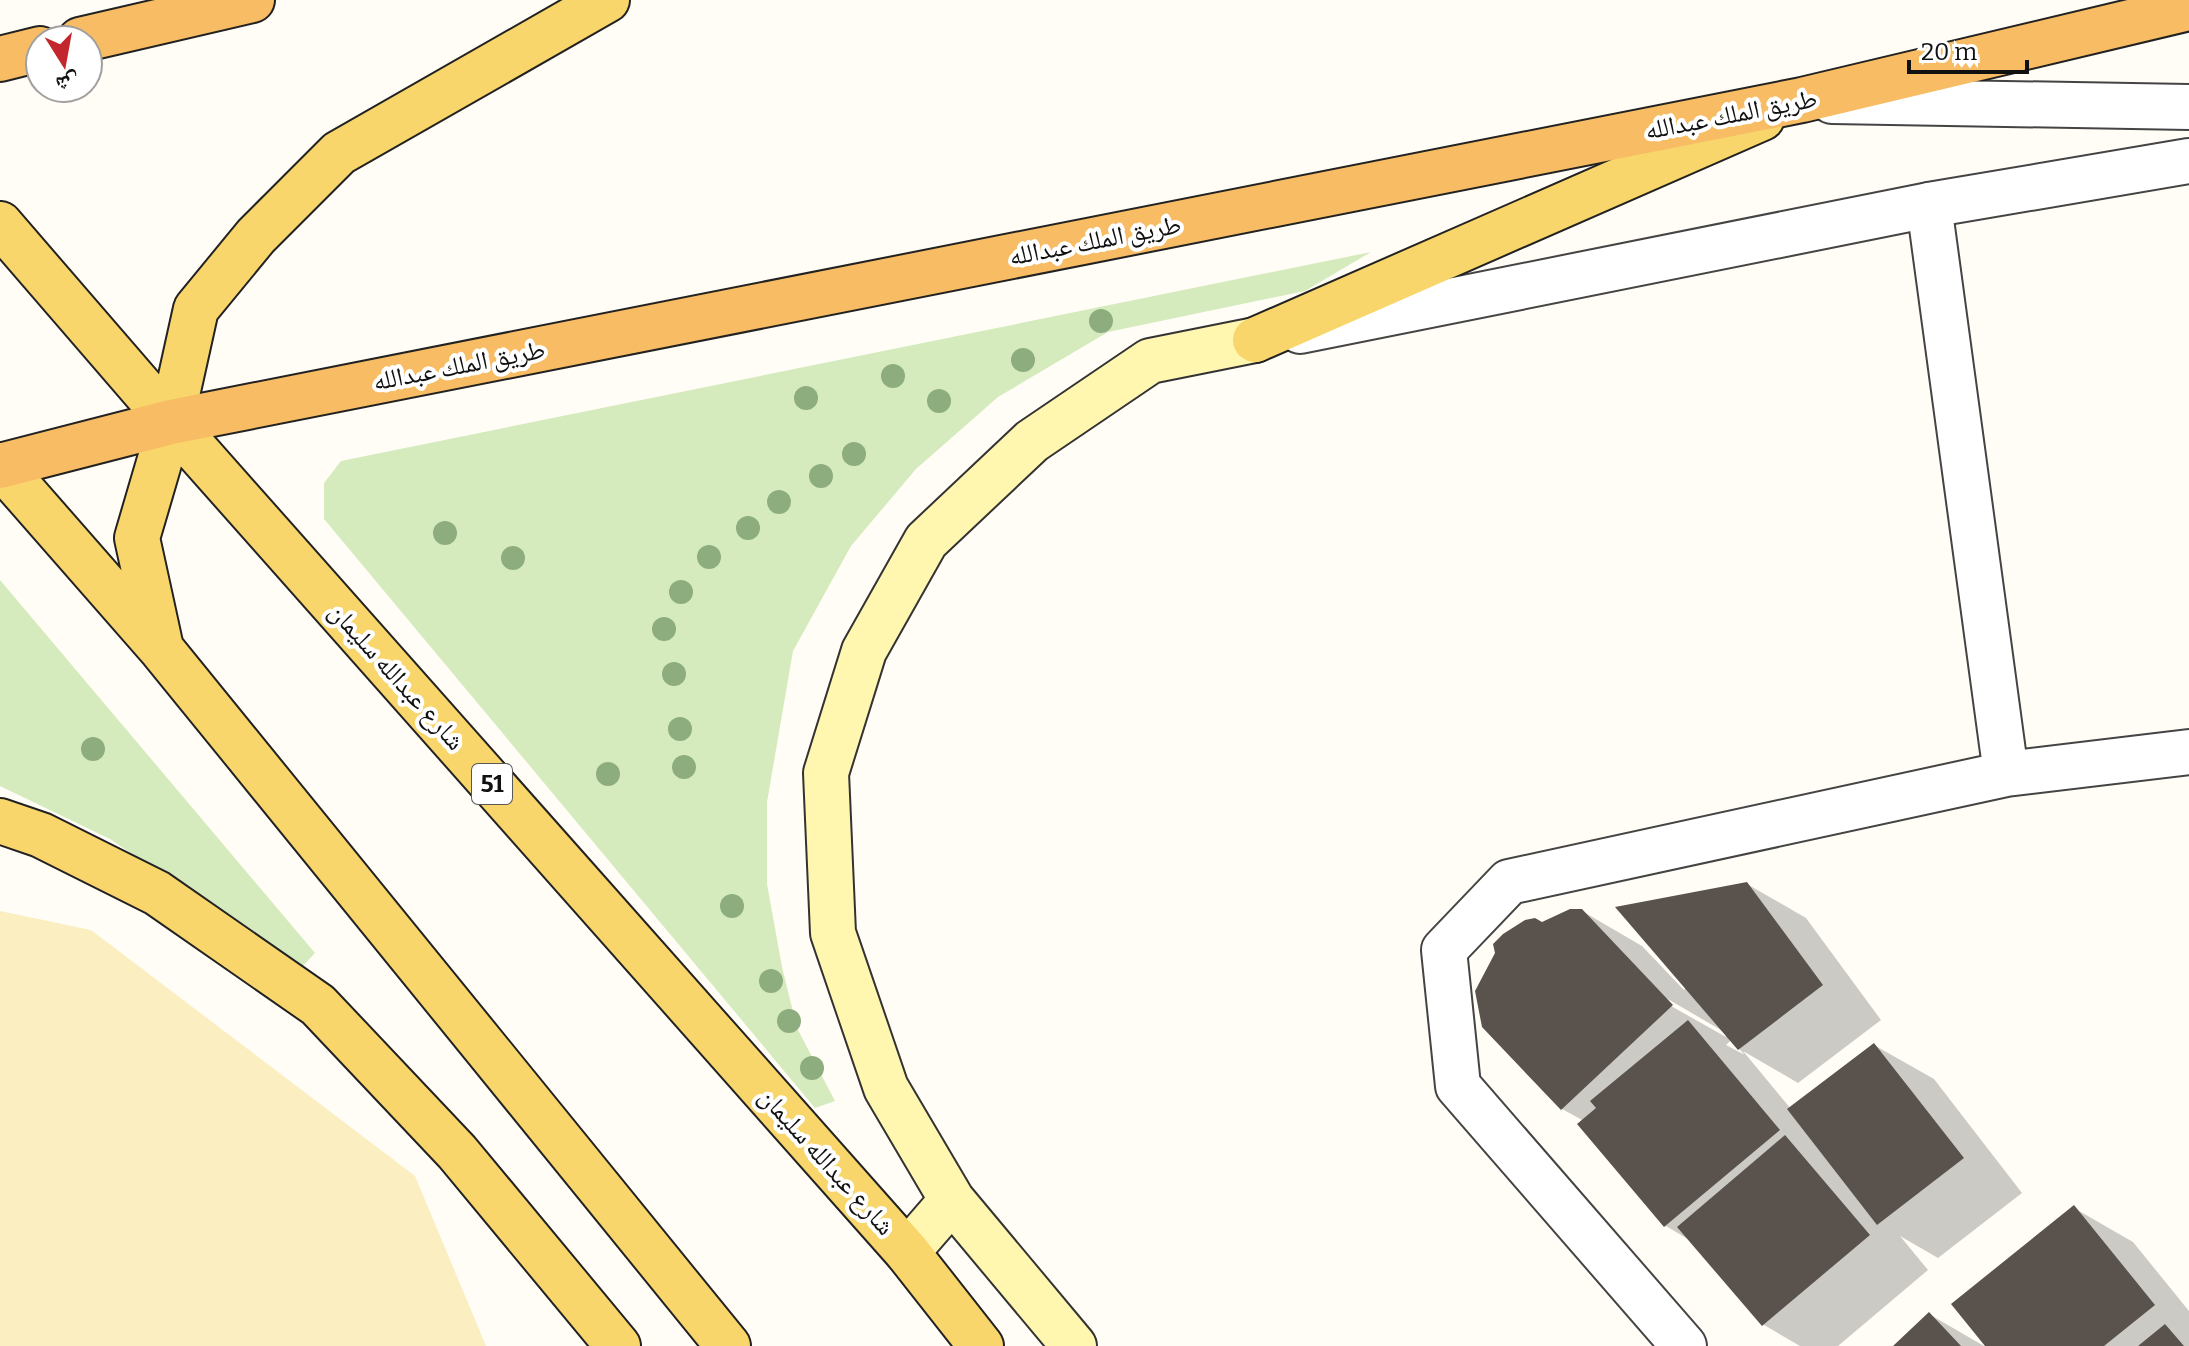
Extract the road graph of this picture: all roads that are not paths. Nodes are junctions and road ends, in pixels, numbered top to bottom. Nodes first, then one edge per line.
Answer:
1 (252, 0) edge
2 (607, 0) edge
3 (2189, 8) edge
4 (104, 34) edge
5 (24, 53) edge
6 (0, 59) edge
7 (1802, 100) junction
8 (2189, 107) edge
9 (2189, 161) edge
10 (1929, 205) junction
11 (0, 224) edge
12 (1255, 340) junction
13 (171, 422) junction
14 (0, 466) edge
15 (162, 650) junction
16 (2189, 752) edge
17 (2006, 774) junction
18 (0, 821) edge
19 (952, 1200) junction
20 (907, 1252) junction
21 (618, 1346) edge
22 (728, 1346) edge
23 (981, 1346) edge
24 (1074, 1346) edge
25 (1684, 1346) edge

1 - 4 highway
2 - 13 main road
3 - 7 highway, طريق الملك عبدالله
5 - 6 highway
7 - 8 street
7 - 12 main road
7 - 13 highway, طريق الملك عبدالله
9 - 10 street
10 - 12 street
10 - 17 street
11 - 13 main road, شارع عبدالله سليمان / 51
12 - 19 main road
13 - 14 highway, طريق الملك عبدالله
13 - 15 main road
13 - 20 main road, شارع عبدالله سليمان / 51
14 - 15 main road
15 - 22 main road
16 - 17 street
17 - 25 street
18 - 21 main road
19 - 20 main road
19 - 24 main road
20 - 23 main road, شارع عبدالله سليمان / 51

